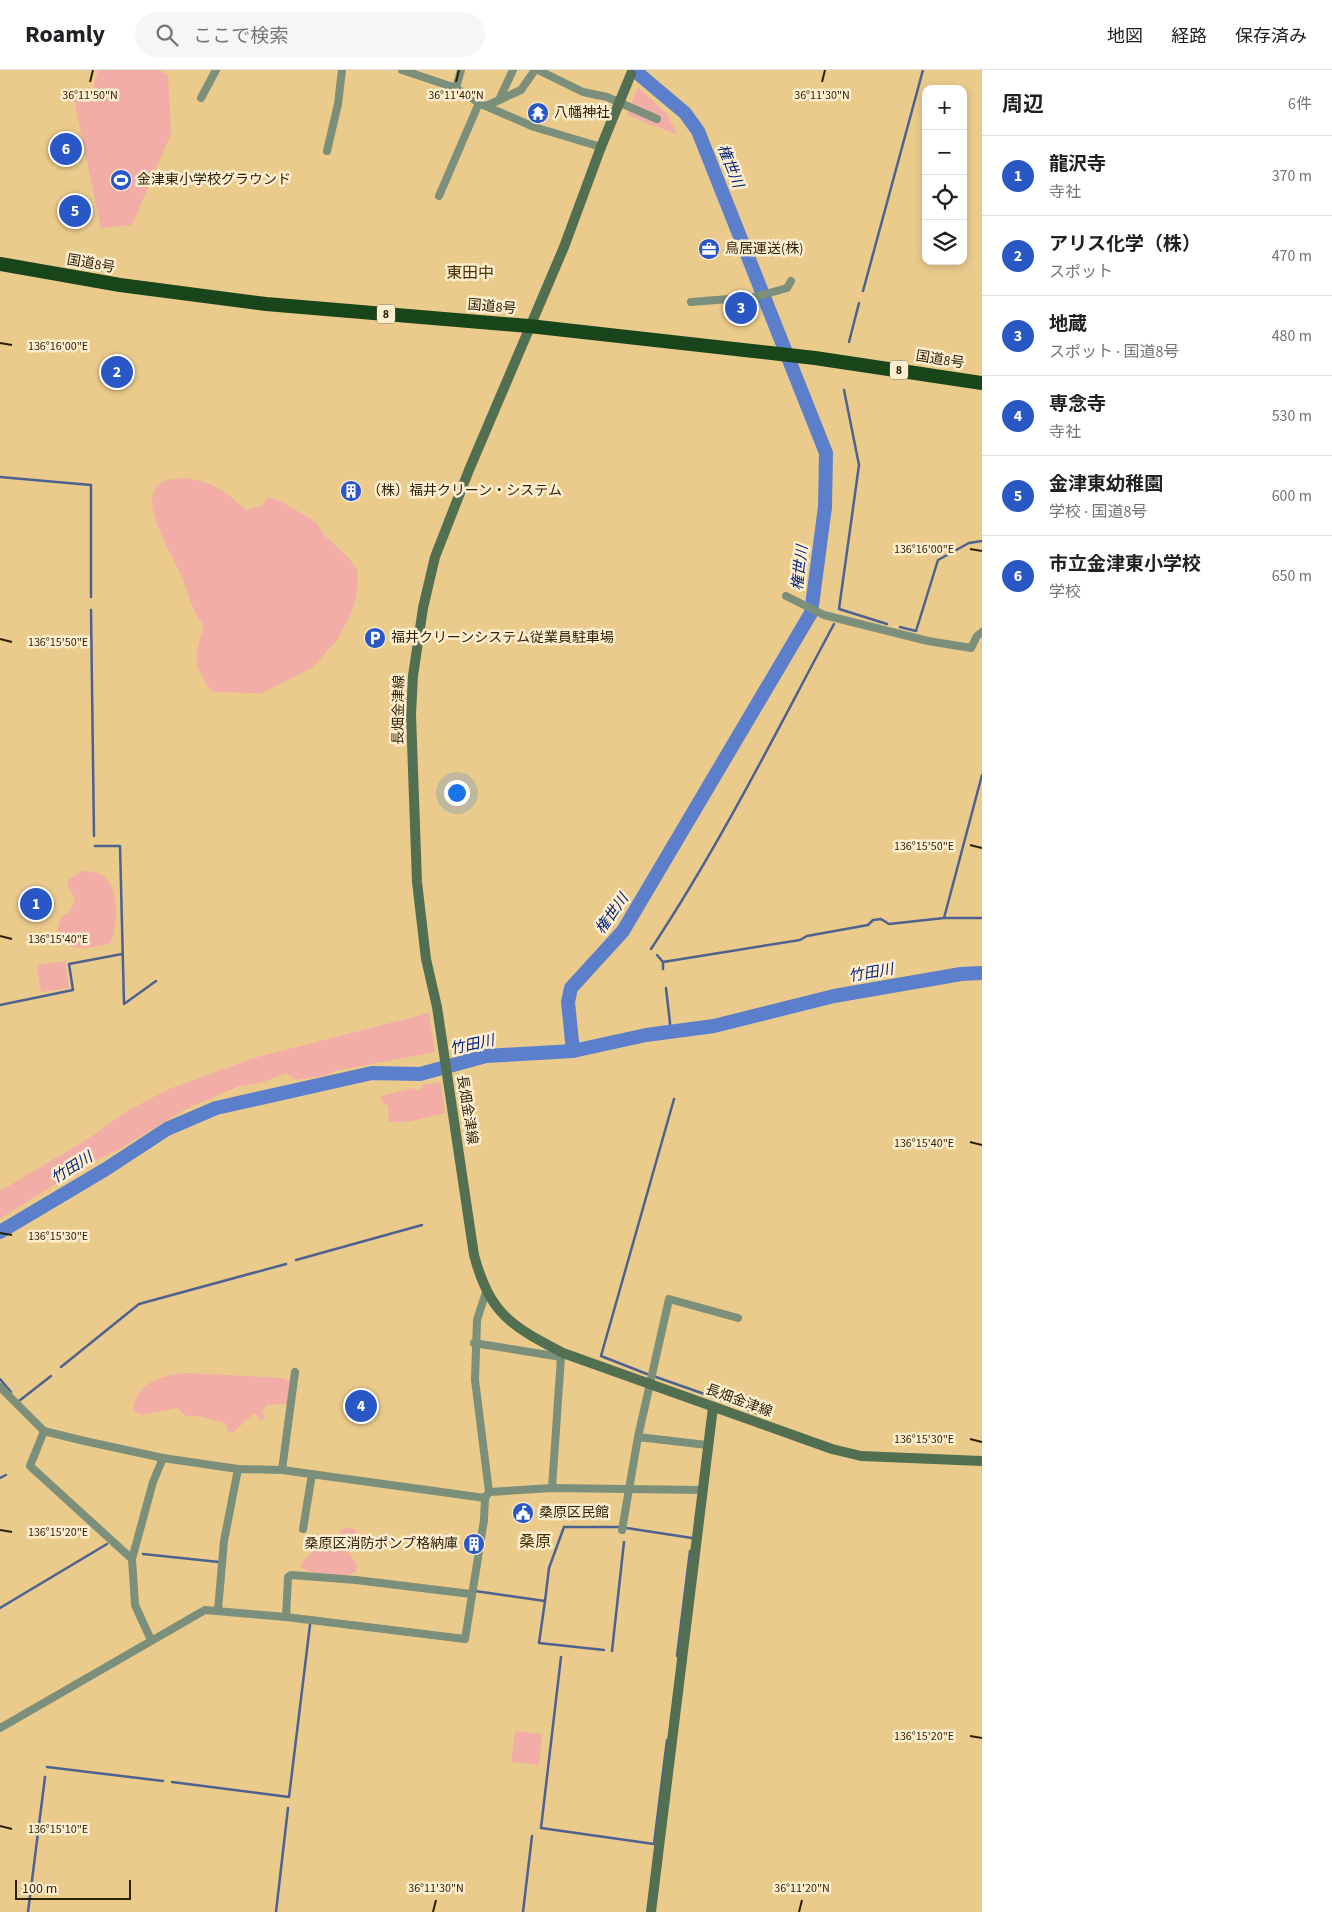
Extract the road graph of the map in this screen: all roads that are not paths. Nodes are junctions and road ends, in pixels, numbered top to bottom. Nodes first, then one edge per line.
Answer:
1 (216, 70) edge
2 (342, 70) edge
3 (402, 70) edge
4 (460, 70) edge
5 (513, 70) edge
6 (536, 70) edge
7 (631, 72) edge
8 (456, 88) junction
9 (201, 98) dead end
10 (499, 100) junction
11 (483, 104) junction
12 (657, 119) dead end
13 (601, 147) junction
14 (326, 151) dead end
15 (439, 196) dead end
16 (0, 264) edge
17 (789, 284) dead end
18 (691, 302) dead end
19 (528, 326) junction
20 (982, 383) edge
21 (786, 596) dead end
22 (982, 632) edge
23 (486, 1292) junction
24 (738, 1318) dead end
25 (474, 1343) junction
26 (562, 1355) junction
27 (295, 1372) dead end
28 (649, 1383) junction
29 (0, 1387) edge
30 (713, 1407) junction
31 (44, 1431) junction
32 (638, 1437) junction
33 (707, 1445) junction
34 (162, 1458) junction
35 (982, 1460) edge
36 (238, 1470) junction
37 (282, 1470) junction
38 (312, 1474) junction
39 (552, 1488) junction
40 (628, 1488) junction
41 (702, 1490) junction
42 (487, 1495) junction
43 (303, 1530) dead end
44 (622, 1530) dead end
45 (132, 1559) junction
46 (471, 1594) junction
47 (218, 1610) junction
48 (286, 1617) junction
49 (151, 1640) junction
50 (0, 1728) edge
51 (651, 1912) edge

1 - 9 street
2 - 14 street
3 - 8 street
4 - 8 street
5 - 10 street
6 - 10 street
6 - 12 street
7 - 13 main road, 長畑金津線, bridge
8 - 11 street
10 - 11 street
11 - 13 street
11 - 15 street
13 - 19 main road, 長畑金津線
16 - 19 highway, 国道8号 / 8
17 - 18 street
19 - 20 highway, 国道8号 / 8
19 - 23 main road, 長畑金津線
21 - 22 street
23 - 25 street
23 - 26 main road, 長畑金津線
24 - 28 street
25 - 26 street
25 - 42 street
26 - 28 main road, 長畑金津線
26 - 39 street
27 - 37 street
28 - 30 main road, 長畑金津線
28 - 32 street
29 - 31 street
30 - 33 main road
30 - 35 main road, 長畑金津線
31 - 34 street
31 - 45 street
32 - 33 street
32 - 40 street
33 - 41 main road
34 - 36 street
34 - 45 street
36 - 37 street
36 - 47 street
37 - 38 street
38 - 42 street
38 - 43 street
39 - 40 street
39 - 42 street
40 - 41 street
40 - 44 street
41 - 51 main road
42 - 46 street
45 - 49 street
46 - 48 street
46 - 48 street
47 - 48 street
47 - 49 street
49 - 50 street

